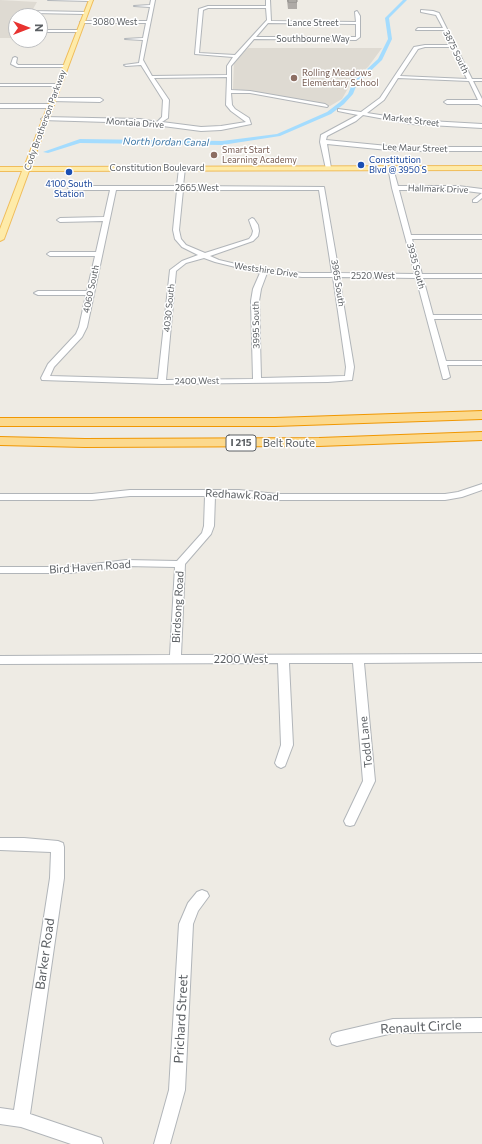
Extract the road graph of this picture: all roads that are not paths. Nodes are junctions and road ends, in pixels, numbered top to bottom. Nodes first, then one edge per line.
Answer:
1 (50, 0) edge
2 (91, 0) edge
3 (153, 0) edge
4 (268, 0) edge
5 (136, 6) dead end
6 (152, 6) junction
7 (269, 7) junction
8 (422, 11) dead end
9 (48, 12) edge
10 (357, 12) dead end
11 (86, 13) junction
12 (82, 22) junction
13 (148, 22) junction
14 (268, 22) junction
15 (358, 23) junction
16 (418, 29) dead end
17 (445, 29) junction
18 (48, 31) edge
19 (79, 31) junction
20 (253, 38) junction
21 (127, 39) dead end
22 (145, 40) junction
23 (454, 46) junction
24 (236, 56) junction
25 (15, 58) dead end
26 (142, 64) junction
27 (126, 65) dead end
28 (65, 66) junction
29 (229, 76) junction
30 (151, 77) junction
31 (398, 77) junction
32 (470, 80) junction
33 (482, 80) edge
34 (0, 85) edge
35 (58, 85) junction
36 (229, 91) junction
37 (100, 100) dead end
38 (447, 102) dead end
39 (51, 103) junction
40 (481, 103) edge
41 (0, 106) edge
42 (325, 106) dead end
43 (340, 110) dead end
44 (363, 114) junction
45 (44, 119) junction
46 (158, 123) junction
47 (482, 126) edge
48 (323, 142) junction
49 (482, 149) edge
50 (0, 168) edge
51 (27, 168) junction
52 (182, 168) junction
53 (328, 168) junction
54 (390, 168) junction
55 (482, 168) edge
56 (71, 188) dead end
57 (113, 188) junction
58 (180, 188) junction
59 (322, 188) joint
60 (395, 188) junction
61 (482, 191) edge
62 (482, 195) edge
63 (475, 201) dead end
64 (106, 219) junction
65 (60, 220) dead end
66 (252, 220) dead end
67 (408, 237) junction
68 (482, 237) edge
69 (0, 239) edge
70 (50, 254) dead end
71 (98, 254) junction
72 (205, 255) junction
73 (264, 272) junction
74 (336, 276) junction
75 (418, 276) junction
76 (482, 276) edge
77 (38, 293) dead end
78 (90, 293) junction
79 (430, 317) junction
80 (482, 317) edge
81 (442, 363) junction
82 (482, 363) edge
83 (446, 377) dead end
84 (45, 378) joint
85 (349, 378) joint
86 (257, 381) junction
87 (162, 382) junction
88 (482, 415) edge
89 (0, 422) edge
90 (482, 436) edge
91 (0, 441) edge
92 (482, 487) edge
93 (210, 493) junction
94 (0, 497) edge
95 (180, 564) junction
96 (0, 570) edge
97 (482, 658) edge
98 (175, 659) junction
99 (283, 659) junction
100 (358, 659) junction
101 (0, 660) edge
102 (280, 763) dead end
103 (350, 821) dead end
104 (0, 844) edge
105 (202, 896) dead end
106 (482, 1025) edge
107 (337, 1039) dead end
108 (0, 1116) edge
109 (21, 1119) junction
110 (95, 1144) edge
111 (162, 1144) edge

1 - 2 street
2 - 11 main road, Cody Brotherson Parkway
3 - 6 street
4 - 7 street
5 - 6 street
6 - 13 street
7 - 14 street
7 - 24 street
8 - 17 street, 3875 South
9 - 11 street
10 - 15 street
11 - 12 main road, Cody Brotherson Parkway
12 - 13 street, 3080 West
12 - 19 main road, Cody Brotherson Parkway
13 - 22 street
14 - 15 street, Lance Street
14 - 20 street
15 - 20 street, Southbourne Way
16 - 17 street
17 - 23 street, 3875 South
18 - 19 street
19 - 28 main road, Cody Brotherson Parkway
20 - 24 street
21 - 22 street
22 - 26 street
23 - 31 street
23 - 32 street, 3875 South
24 - 29 street
25 - 28 street
26 - 27 street
26 - 30 street
28 - 35 main road, Cody Brotherson Parkway
29 - 30 street
29 - 36 street
30 - 46 street
31 - 32 street
31 - 44 street
32 - 33 street
32 - 40 street, 3875 South
34 - 35 street
35 - 39 main road, Cody Brotherson Parkway
36 - 42 street
36 - 46 street, Montaia Drive
37 - 39 street
38 - 40 street
39 - 41 street
39 - 45 main road, Cody Brotherson Parkway
43 - 44 street, Market Street
44 - 47 street, Market Street
44 - 48 street
45 - 46 street, Montaia Drive
45 - 51 main road, Cody Brotherson Parkway
48 - 49 street, Lee Maur Street
48 - 53 street
50 - 51 main road, Constitution Boulevard
51 - 52 main road, Constitution Boulevard
51 - 69 main road, Cody Brotherson Parkway
52 - 53 main road, Constitution Boulevard
52 - 58 street, Westshire Drive
53 - 54 main road, Constitution Boulevard
54 - 55 main road, Constitution Boulevard
54 - 60 street, 3935 South
56 - 57 street, 2665 West
57 - 58 street, 2665 West
57 - 64 street, 4060 South
58 - 59 street, 2665 West
58 - 72 street, Westshire Drive
59 - 74 street, 3965 South
60 - 61 street, Hallmark Drive
60 - 67 street, 3935 South
62 - 63 street
64 - 65 street
64 - 71 street, 4060 South
66 - 72 street
67 - 68 street
67 - 75 street, 3935 South
70 - 71 street
71 - 78 street, 4060 South
72 - 73 street, Westshire Drive
72 - 87 street, 4030 South
73 - 74 street, Westshire Drive
73 - 86 street, 3995 South
74 - 75 street, 2520 West
74 - 85 street, 3965 South
75 - 76 street, 2520 West
75 - 79 street, 3935 South
77 - 78 street
78 - 84 street, 4060 South
79 - 80 street
79 - 81 street, 3935 South
81 - 82 street
81 - 83 street, 3935 South
84 - 87 street, 2400 West
85 - 86 street, 2400 West
86 - 87 street, 2400 West
88 - 89 highway, Belt Route / I 215
90 - 91 highway, Belt Route / I 215
92 - 93 street, Redhawk Road
93 - 94 street, Redhawk Road
93 - 95 street, Birdsong Road
95 - 96 street, Bird Haven Road
95 - 98 street, Birdsong Road
97 - 100 street, 2200 West
98 - 99 street, 2200 West
98 - 101 street, 2200 West
99 - 100 street, 2200 West
99 - 102 street
100 - 103 street, Todd Lane
104 - 109 street, Barker Road
105 - 111 street, Prichard Street
106 - 107 street, Renault Circle
108 - 109 street
109 - 110 street

